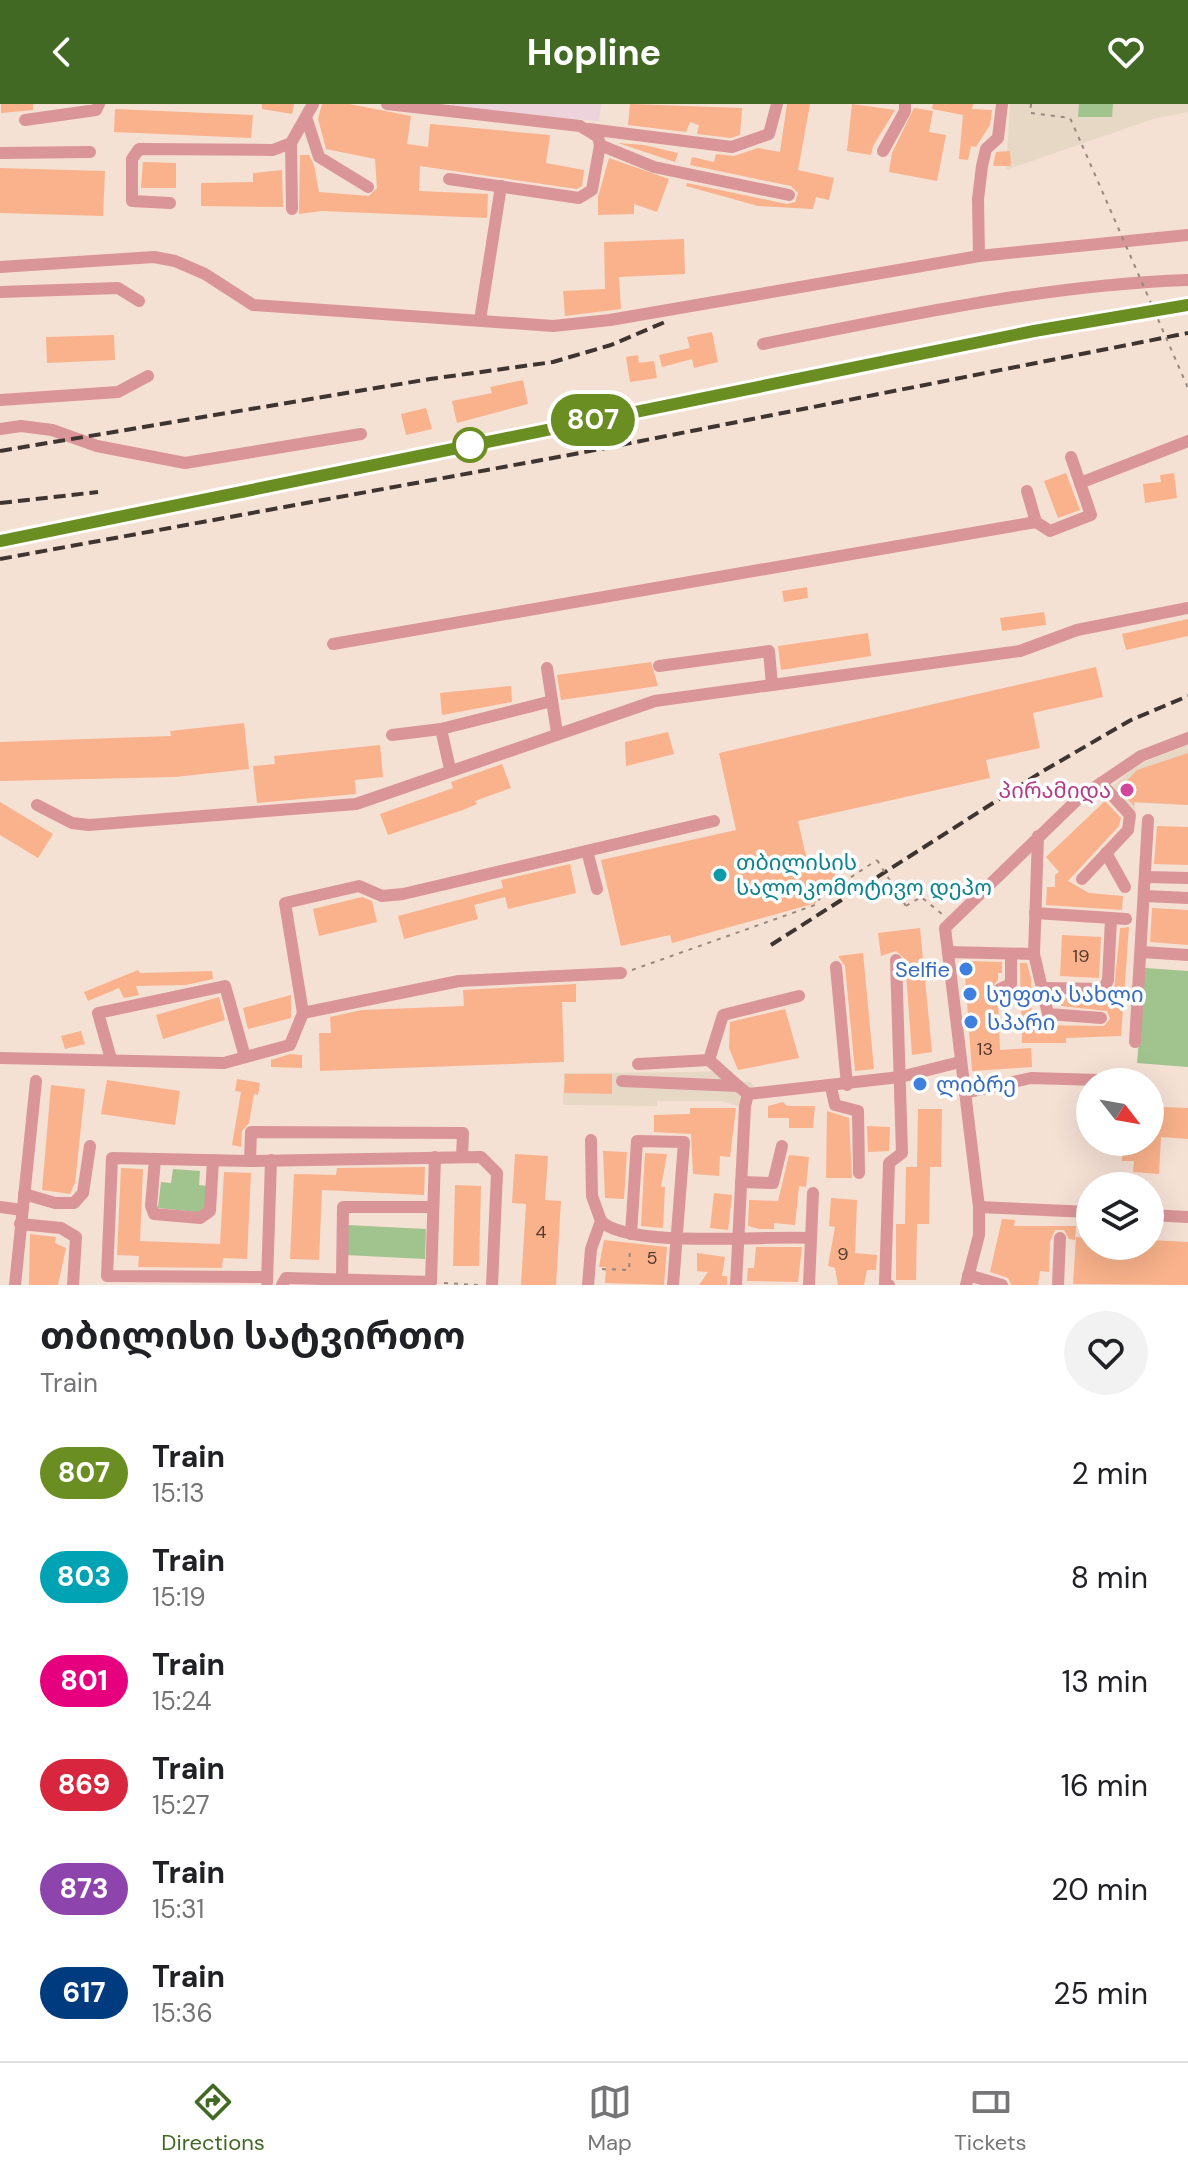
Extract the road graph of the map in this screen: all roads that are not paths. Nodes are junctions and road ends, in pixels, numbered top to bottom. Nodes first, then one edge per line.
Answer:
1 (99, 104) edge
2 (313, 104) edge
3 (387, 104) edge
4 (777, 104) edge
5 (905, 104) edge
6 (1002, 104) edge
7 (25, 120) dead end
8 (307, 120) junction
9 (589, 129) junction
10 (291, 143) junction
11 (600, 145) junction
12 (883, 151) dead end
13 (90, 152) dead end
14 (0, 153) edge
15 (449, 179) dead end
16 (501, 186) junction
17 (368, 187) dead end
18 (789, 195) dead end
19 (170, 203) dead end
20 (292, 209) dead end
21 (1188, 235) edge
22 (979, 256) junction
23 (0, 267) edge
24 (1188, 280) edge
25 (0, 292) edge
26 (139, 301) dead end
27 (480, 320) junction
28 (763, 344) dead end
29 (148, 376) dead end
30 (0, 400) edge
31 (0, 429) edge
32 (361, 434) dead end
33 (1188, 441) edge
34 (1071, 457) dead end
35 (1080, 483) junction
36 (1027, 491) dead end
37 (1036, 522) junction
38 (1188, 608) edge
39 (333, 644) dead end
40 (659, 666) dead end
41 (547, 668) dead end
42 (772, 685) junction
43 (552, 701) junction
44 (441, 729) junction
45 (557, 733) junction
46 (392, 735) dead end
47 (1188, 738) edge
48 (450, 769) junction
49 (1101, 783) junction
50 (37, 805) dead end
51 (1148, 820) dead end
52 (714, 821) dead end
53 (1038, 836) junction
54 (587, 851) junction
55 (1106, 853) junction
56 (1146, 877) junction
57 (1188, 878) edge
58 (1082, 879) dead end
59 (1125, 887) dead end
60 (597, 889) dead end
61 (1145, 896) junction
62 (1188, 898) edge
63 (1035, 913) junction
64 (1111, 919) junction
65 (1126, 919) dead end
66 (948, 952) junction
67 (1142, 952) junction
68 (1011, 954) junction
69 (1034, 954) junction
70 (1188, 955) edge
71 (896, 960) dead end
72 (836, 967) dead end
73 (621, 973) road end
74 (1044, 988) junction
75 (1000, 989) dead end
76 (799, 996) dead end
77 (303, 1013) junction
78 (1101, 1018) dead end
79 (1135, 1042) dead end
80 (245, 1057) junction
81 (0, 1058) edge
82 (111, 1059) junction
83 (709, 1060) junction
84 (960, 1062) junction
85 (638, 1064) dead end
86 (900, 1077) junction
87 (1076, 1079) edge
88 (36, 1081) dead end
89 (622, 1081) dead end
90 (847, 1085) junction
91 (831, 1087) junction
92 (743, 1090) junction
93 (965, 1093) junction
94 (591, 1140) dead end
95 (90, 1146) dead end
96 (782, 1146) dead end
97 (435, 1157) junction
98 (462, 1157) junction
99 (155, 1159) junction
100 (213, 1160) junction
101 (271, 1160) junction
102 (250, 1161) junction
103 (859, 1173) dead end
104 (741, 1182) junction
105 (813, 1193) dead end
106 (24, 1194) junction
107 (0, 1207) edge
108 (433, 1207) junction
109 (979, 1207) junction
110 (1061, 1211) junction
111 (1076, 1212) edge
112 (1164, 1216) edge
113 (21, 1217) junction
114 (1188, 1217) edge
115 (601, 1221) junction
116 (631, 1234) junction
117 (739, 1238) junction
118 (811, 1238) junction
119 (677, 1239) junction
120 (342, 1279) junction
121 (967, 1280) edge
122 (267, 1281) edge
123 (15, 1285) edge
124 (73, 1285) edge
125 (282, 1285) edge
126 (492, 1285) edge
127 (588, 1285) edge
128 (673, 1285) edge
129 (736, 1285) edge
130 (809, 1285) edge
131 (886, 1285) edge
132 (1002, 1285) edge
133 (1058, 1285) edge

1 - 7 street
2 - 8 street
3 - 9 street
4 - 9 street
5 - 12 street
6 - 22 street
8 - 10 street
8 - 17 street
9 - 11 street
10 - 19 street
10 - 20 street
11 - 16 street
11 - 18 street
13 - 14 street
15 - 16 street
16 - 27 street
21 - 22 street
22 - 27 street
23 - 27 street
24 - 28 street
25 - 26 street
29 - 30 street
31 - 32 street
33 - 35 street
34 - 35 street
35 - 37 street
36 - 37 street
37 - 39 street
38 - 42 street
40 - 42 street
41 - 43 street
42 - 45 street
43 - 44 street
43 - 45 street
44 - 46 street
44 - 48 street
45 - 48 street
47 - 49 street
48 - 50 street
49 - 53 street
49 - 55 street
51 - 56 street
52 - 54 street
53 - 63 street
53 - 66 street
54 - 60 street
54 - 77 street
55 - 58 street
55 - 59 street
56 - 57 street
56 - 61 street
61 - 62 street
61 - 67 street
63 - 64 street
63 - 69 street
64 - 65 street
64 - 74 street
66 - 68 street
66 - 84 street
67 - 70 street
67 - 79 street
68 - 69 street
68 - 75 street
69 - 74 street
71 - 86 street
72 - 90 street
73 - 77 street
74 - 78 street
76 - 83 street
77 - 80 street
80 - 82 street
80 - 82 street
81 - 82 street
83 - 85 street
83 - 92 street
84 - 86 street
84 - 93 street
86 - 90 street
86 - 131 street
87 - 93 street
88 - 106 street
89 - 92 street
90 - 91 street
91 - 92 street
91 - 103 street
92 - 104 street
93 - 109 street
94 - 115 street
95 - 106 street
96 - 104 street
97 - 98 street
97 - 101 street
97 - 108 street
98 - 102 street
98 - 126 street
99 - 100 street
99 - 100 street
99 - 122 street
100 - 102 street
101 - 102 street
101 - 122 street
104 - 117 street
105 - 118 street
106 - 113 street
107 - 113 street
108 - 120 street
108 - 120 street
109 - 110 street
109 - 121 street
110 - 111 street
110 - 133 street
112 - 114 street
113 - 123 street
113 - 124 street
115 - 116 street
115 - 127 street
116 - 119 street
116 - 119 street
117 - 118 street
117 - 119 street
117 - 129 street
118 - 130 street
119 - 128 street
120 - 125 street
121 - 132 street

